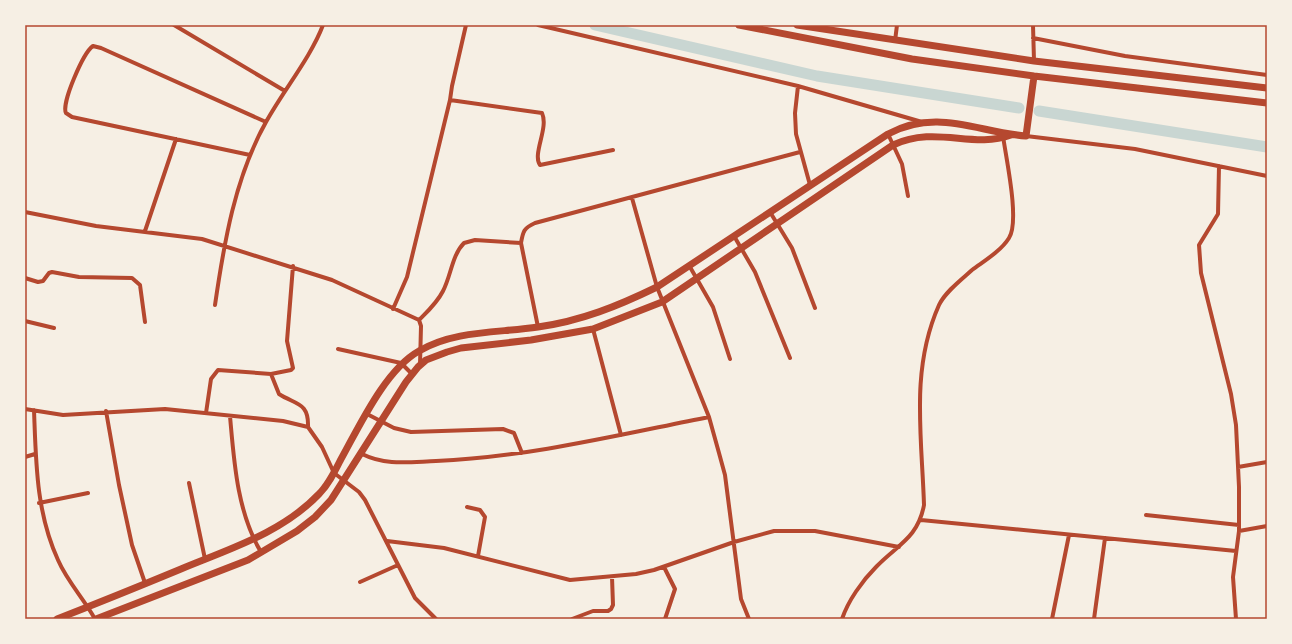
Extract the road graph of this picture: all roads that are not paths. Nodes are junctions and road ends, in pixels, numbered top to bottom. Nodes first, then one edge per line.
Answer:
1 (174, 25) edge
2 (323, 25) edge
3 (466, 25) edge
4 (538, 25) edge
5 (739, 25) edge
6 (797, 25) edge
7 (897, 25) edge
8 (1033, 25) edge
9 (753, 27) edge
10 (1034, 38) junction
11 (895, 41) junction
12 (1034, 61) junction
13 (1267, 75) edge
14 (1034, 76) junction
15 (1186, 80) junction
16 (798, 86) junction
17 (1267, 88) edge
18 (285, 91) junction
19 (1184, 93) junction
20 (450, 100) junction
21 (1267, 103) edge
22 (266, 122) junction
23 (922, 122) junction
24 (888, 134) junction
25 (1003, 135) junction
26 (1026, 136) junction
27 (176, 139) junction
28 (893, 144) junction
29 (613, 150) dead end
30 (800, 152) junction
31 (250, 155) junction
32 (1220, 166) junction
33 (1267, 176) edge
34 (810, 186) junction
35 (908, 196) dead end
36 (632, 198) junction
37 (25, 212) edge
38 (770, 212) junction
39 (778, 223) junction
40 (145, 231) junction
41 (734, 236) junction
42 (521, 243) junction
43 (223, 245) junction
44 (741, 248) junction
45 (293, 266) junction
46 (690, 267) junction
47 (25, 278) edge
48 (696, 278) junction
49 (657, 287) junction
50 (662, 302) junction
51 (215, 305) dead end
52 (815, 308) dead end
53 (393, 309) junction
54 (419, 320) junction
55 (25, 321) edge
56 (146, 322) dead end
57 (538, 327) junction
58 (54, 328) dead end
59 (593, 329) junction
60 (338, 349) dead end
61 (420, 350) junction
62 (790, 358) dead end
63 (730, 359) dead end
64 (401, 363) junction
65 (420, 365) junction
66 (271, 374) junction
67 (412, 374) junction
68 (25, 409) edge
69 (34, 410) junction
70 (106, 411) junction
71 (206, 413) junction
72 (367, 414) junction
73 (230, 416) junction
74 (708, 417) junction
75 (381, 422) junction
76 (308, 427) junction
77 (621, 435) junction
78 (522, 453) junction
79 (35, 454) junction
80 (362, 454) junction
81 (25, 457) edge
82 (1267, 462) edge
83 (1238, 467) junction
84 (334, 473) junction
85 (344, 482) junction
86 (189, 483) dead end
87 (88, 493) dead end
88 (39, 503) junction
89 (467, 508) dead end
90 (1146, 515) dead end
91 (921, 520) junction
92 (1239, 525) junction
93 (1267, 526) edge
94 (1239, 531) junction
95 (1069, 535) junction
96 (1105, 538) junction
97 (253, 539) junction
98 (387, 542) junction
99 (734, 542) junction
100 (898, 547) junction
101 (1236, 551) junction
102 (261, 552) junction
103 (478, 556) junction
104 (205, 559) junction
105 (398, 565) junction
106 (664, 567) junction
107 (612, 577) junction
108 (360, 582) dead end
109 (145, 583) junction
110 (88, 606) junction
111 (57, 619) edge
112 (96, 619) edge
113 (436, 619) edge
114 (572, 619) edge
115 (665, 619) edge
116 (749, 619) edge
117 (842, 619) edge
118 (1052, 619) edge
119 (1094, 619) edge
120 (1236, 619) edge

1 - 18 street
2 - 18 street
3 - 20 street
4 - 16 street
5 - 9 street
6 - 11 street
7 - 11 street
8 - 10 street
9 - 14 street
10 - 12 street
10 - 13 street
11 - 12 street
12 - 15 street
14 - 19 street
14 - 26 street
15 - 17 street
15 - 19 street
16 - 23 street
16 - 30 street
18 - 22 street
19 - 21 street
20 - 29 street
20 - 53 street
22 - 27 street
22 - 31 street
23 - 24 street
23 - 25 street
24 - 28 street
24 - 34 street
25 - 26 street
25 - 28 street
25 - 91 street
26 - 32 street
27 - 31 street
27 - 40 street
28 - 35 street
28 - 39 street
30 - 34 street
30 - 36 street
31 - 43 street
32 - 33 street
32 - 83 street
34 - 38 street
36 - 42 street
36 - 49 street
37 - 40 street
38 - 39 street
38 - 41 street
39 - 44 street
39 - 52 street
40 - 43 street
41 - 44 street
41 - 46 street
42 - 54 street
42 - 57 street
43 - 45 street
43 - 51 street
44 - 48 street
44 - 62 street
45 - 53 street
45 - 66 street
46 - 48 street
46 - 49 street
47 - 56 street
48 - 50 street
48 - 63 street
49 - 50 street
49 - 57 street
50 - 59 street
50 - 74 street
53 - 54 street
54 - 61 street
55 - 58 street
57 - 61 street
59 - 65 street
59 - 77 street
60 - 64 street
61 - 64 street
61 - 65 street
64 - 67 street
64 - 72 street
65 - 67 street
66 - 71 street
66 - 76 street
67 - 75 street
68 - 69 street
69 - 70 street
69 - 79 street
70 - 71 street
70 - 109 street
71 - 73 street
72 - 75 street
72 - 84 street
73 - 76 street
73 - 97 street
74 - 77 street
74 - 99 street
75 - 78 street
75 - 80 street
76 - 84 street
77 - 78 street
78 - 80 street
79 - 81 street
79 - 88 street
80 - 85 street
82 - 83 street
83 - 92 street
84 - 85 street
84 - 97 street
85 - 98 street
85 - 102 street
86 - 104 street
87 - 88 street
88 - 110 street
89 - 103 street
90 - 92 street
91 - 95 street
91 - 100 street
92 - 94 street
93 - 94 street
94 - 101 street
95 - 96 street
95 - 118 street
96 - 101 street
96 - 119 street
97 - 102 street
97 - 104 street
98 - 103 street
98 - 105 street
99 - 100 street
99 - 106 street
99 - 116 street
100 - 117 street
101 - 120 street
102 - 112 street
103 - 107 street
104 - 109 street
105 - 108 street
105 - 113 street
106 - 107 street
106 - 115 street
107 - 114 street
109 - 110 street
110 - 111 street
110 - 112 street

